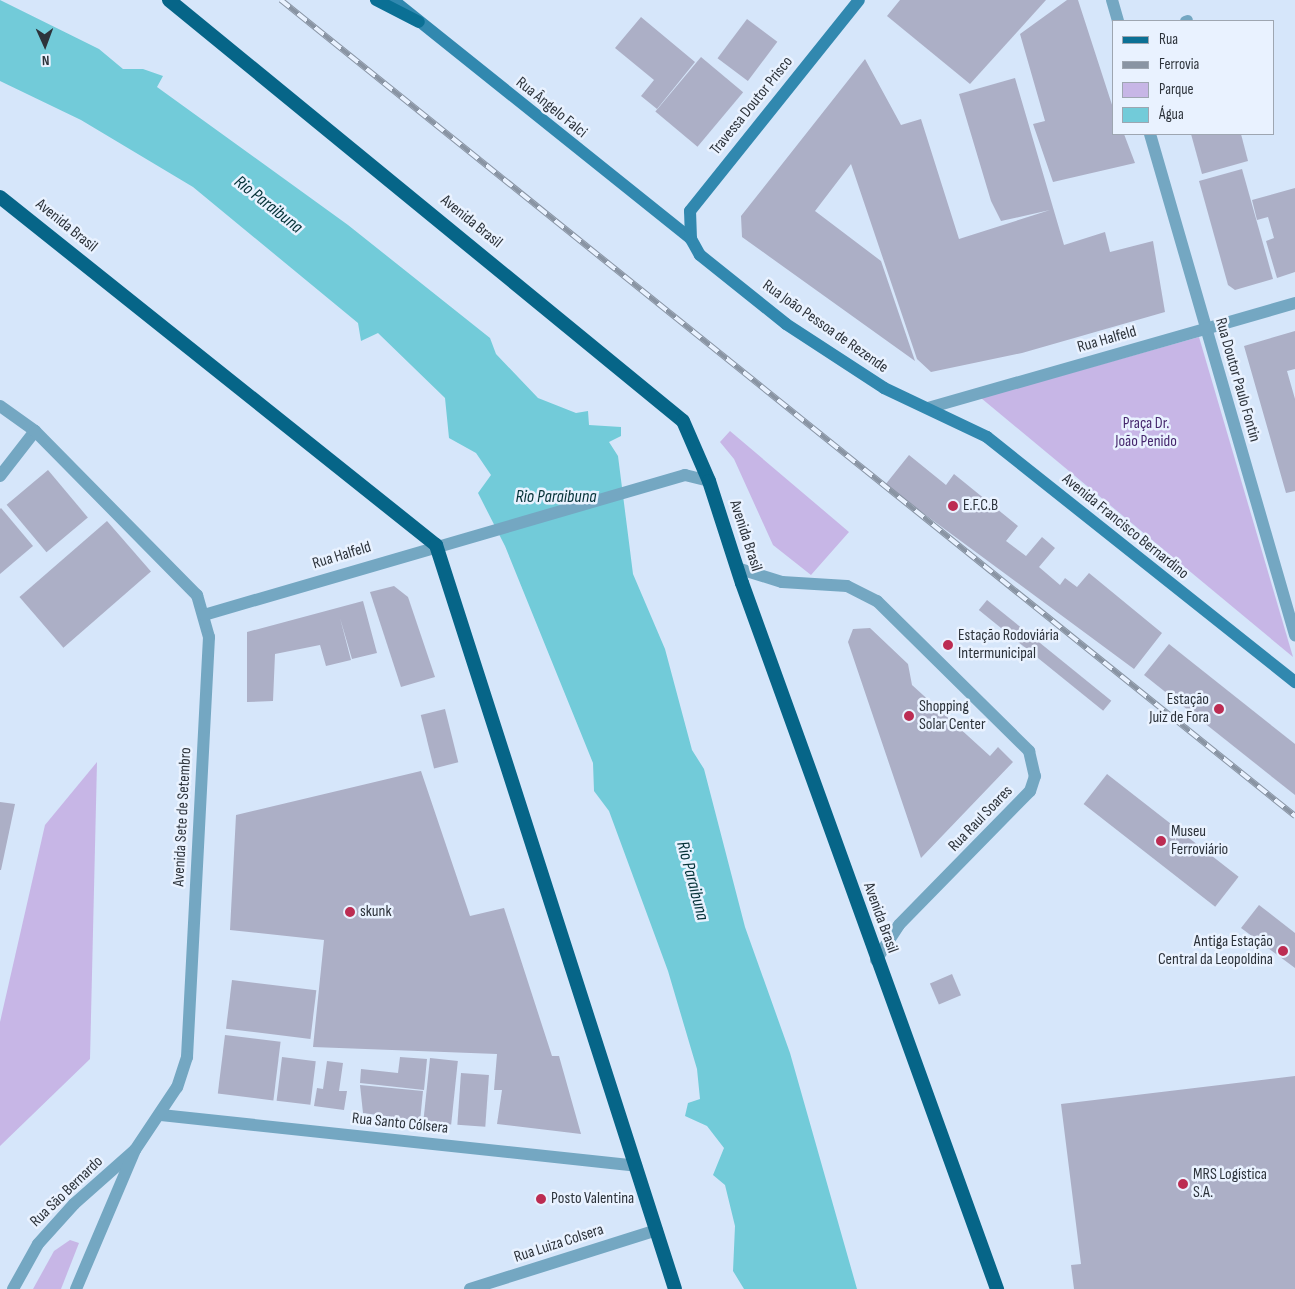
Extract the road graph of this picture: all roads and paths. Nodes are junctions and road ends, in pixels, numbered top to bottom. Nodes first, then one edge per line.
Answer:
1 (169, 0) edge
2 (376, 0) edge
3 (393, 0) edge
4 (859, 0) edge
5 (1112, 0) edge
6 (1118, 20) edge
7 (419, 22) junction
8 (1150, 135) edge
9 (0, 197) edge
10 (691, 239) junction
11 (1295, 303) edge
12 (1205, 329) junction
13 (0, 406) edge
14 (928, 408) junction
15 (35, 432) junction
16 (0, 476) edge
17 (709, 481) junction
18 (436, 545) junction
19 (737, 568) junction
20 (204, 615) junction
21 (1295, 635) edge
22 (1295, 682) edge
23 (876, 960) junction
24 (160, 1114) junction
25 (135, 1150) junction
26 (636, 1166) junction
27 (657, 1230) junction
28 (13, 1289) edge
29 (76, 1289) edge
30 (470, 1289) edge
31 (675, 1289) edge
32 (997, 1289) edge

1 - 17 highway, Avenida Brasil
2 - 7 main road
3 - 7 main road, Rua Ângelo Falci
4 - 10 main road, Travessa Doutor Prisco
5 - 6 street
7 - 10 main road, Rua Ângelo Falci
8 - 12 street, Rua Doutor Paulo Fontin
9 - 18 highway, Avenida Brasil
10 - 14 main road, Rua João Pessoa de Rezende
11 - 12 street, Rua Halfeld
12 - 14 street, Rua Halfeld
12 - 21 street, Rua Doutor Paulo Fontin
13 - 15 street, Avenida Sete de Setembro
14 - 22 main road, Avenida Francisco Bernardino
15 - 16 street
15 - 20 street, Avenida Sete de Setembro
17 - 18 street, Rua Halfeld
17 - 19 highway, Avenida Brasil
18 - 20 street, Rua Halfeld
18 - 26 highway
19 - 23 highway, Avenida Brasil
19 - 23 street, Rua Raul Soares
20 - 24 street, Avenida Sete de Setembro
23 - 32 highway, Avenida Brasil
24 - 25 street, Avenida Sete de Setembro
24 - 26 street, Rua Santo Cólsera
25 - 28 street, Rua São Bernardo
25 - 29 street, Avenida Sete de Setembro
26 - 27 highway
27 - 30 street, Rua Luiza Colsera
27 - 31 highway

